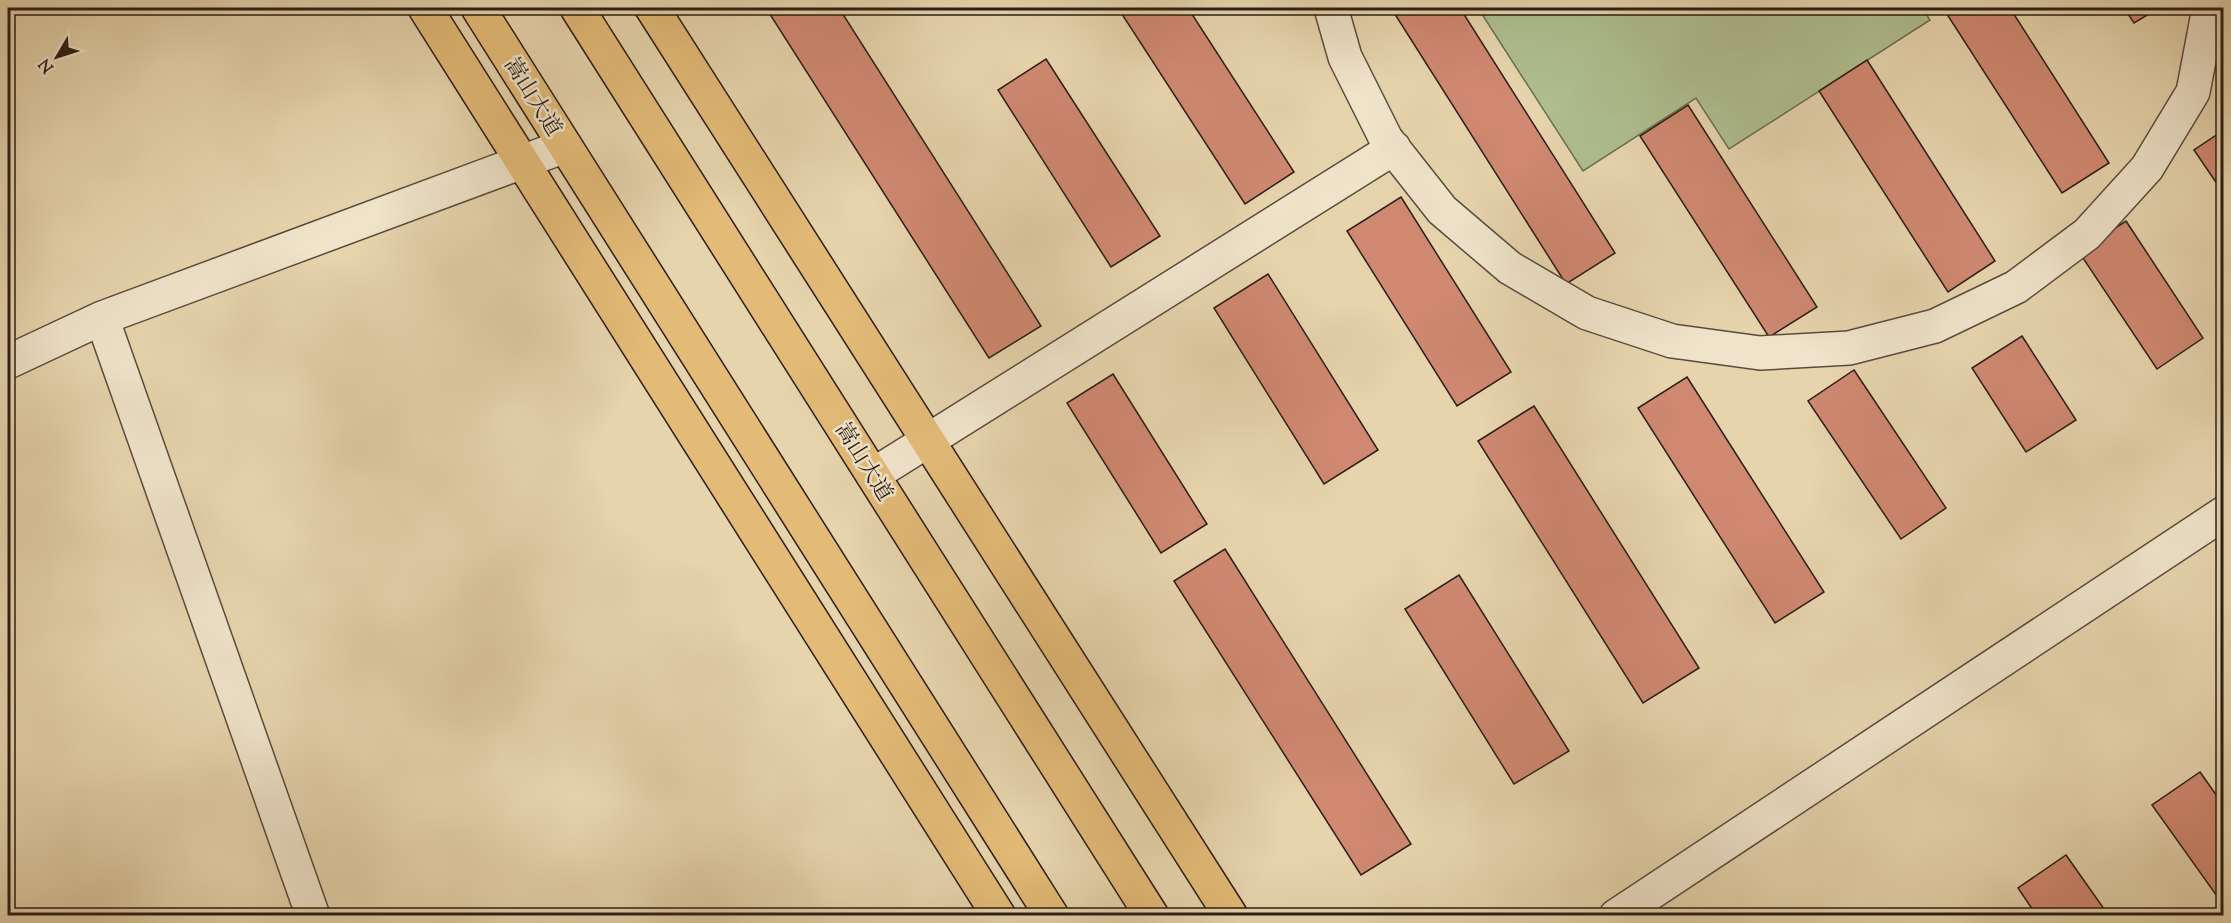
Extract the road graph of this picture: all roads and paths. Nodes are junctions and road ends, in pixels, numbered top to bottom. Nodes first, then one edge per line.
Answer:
1 (425, 8) edge
2 (478, 8) edge
3 (577, 8) edge
4 (652, 8) edge
5 (1331, 8) edge
6 (2209, 8) edge
7 (565, 146) junction
8 (1394, 148) junction
9 (523, 161) junction
10 (102, 318) junction
11 (8, 362) edge
12 (928, 440) junction
13 (873, 475) junction
14 (2223, 513) edge
15 (313, 915) edge
16 (999, 915) edge
17 (1052, 915) edge
18 (1152, 915) edge
19 (1231, 915) edge
20 (1616, 915) edge

1 - 9 main road
2 - 7 main road, 嵩山大道
3 - 13 main road, 嵩山大道
4 - 12 main road
5 - 8 street
6 - 8 street
7 - 9 street
7 - 17 main road, 嵩山大道
8 - 12 street
9 - 10 street
9 - 16 main road
10 - 11 street
10 - 15 street
12 - 13 street
12 - 19 main road
13 - 18 main road, 嵩山大道
14 - 20 street

